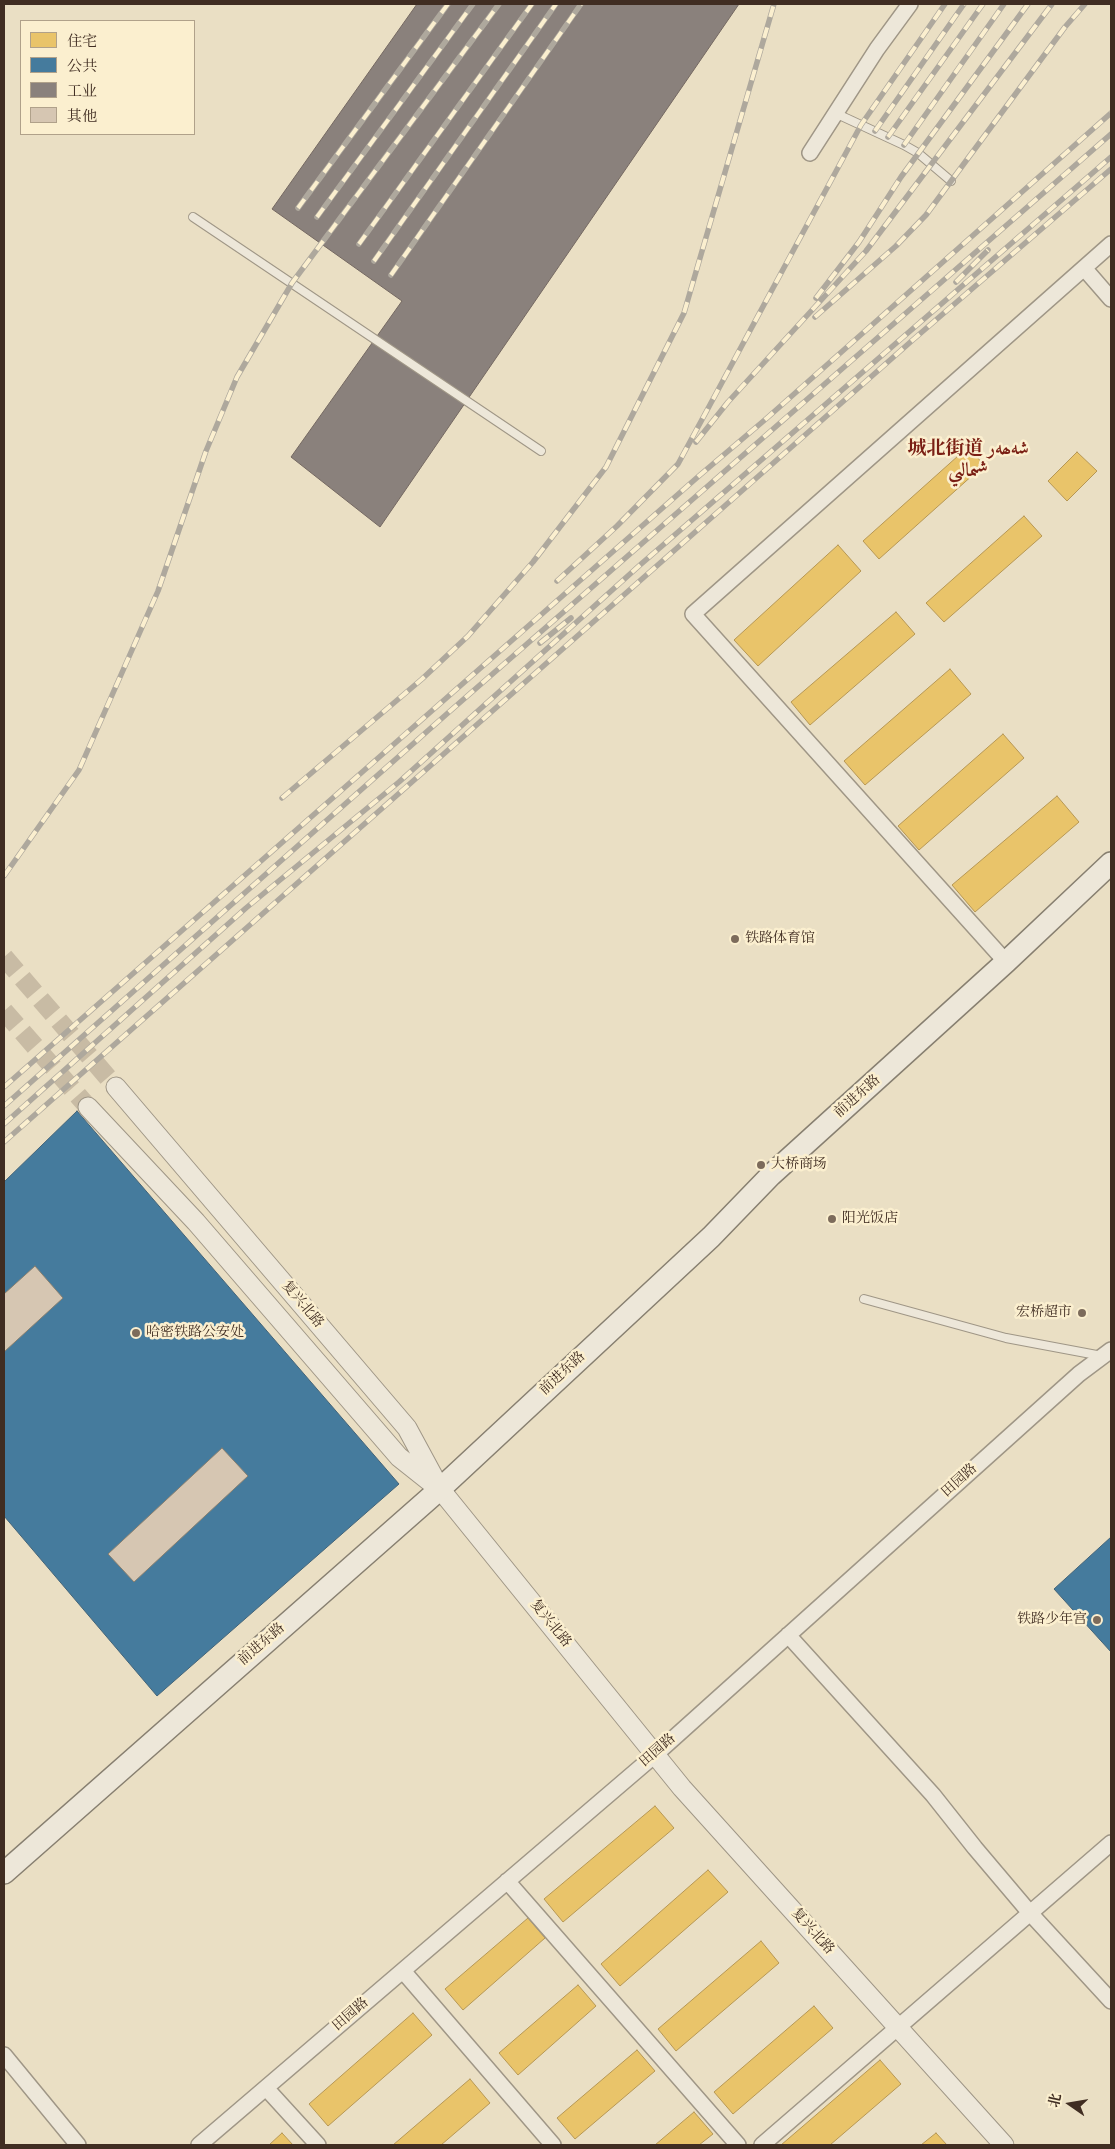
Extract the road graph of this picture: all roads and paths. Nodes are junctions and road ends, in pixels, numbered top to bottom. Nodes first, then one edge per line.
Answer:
1 (910, 4) edge
2 (835, 113) junction
3 (810, 153) dead end
4 (951, 181) dead end
5 (193, 217) dead end
6 (1111, 244) edge
7 (1084, 268) junction
8 (1111, 298) edge
9 (541, 451) dead end
10 (1111, 863) edge
11 (1006, 962) junction
12 (116, 1086) tunnel mouth
13 (88, 1106) tunnel mouth
14 (864, 1299) dead end
15 (1107, 1353) edge
16 (440, 1489) junction
17 (788, 1635) junction
18 (656, 1754) junction
19 (1111, 1843) edge
20 (4, 1873) edge
21 (507, 1881) junction
22 (1030, 1913) junction
23 (402, 1971) junction
24 (1111, 2001) edge
25 (898, 2027) junction
26 (4, 2055) edge
27 (266, 2088) junction
28 (78, 2145) edge
29 (200, 2145) edge
30 (318, 2145) edge
31 (553, 2145) edge
32 (738, 2145) edge
33 (762, 2145) edge
34 (1004, 2145) edge

1 - 2 street
2 - 3 street
2 - 4 lane
5 - 9 lane
6 - 7 street
7 - 8 street
7 - 11 street
10 - 11 main road, 前进东路
11 - 16 main road, 前进东路
12 - 16 street, 复兴北路
13 - 16 street
14 - 15 lane
15 - 17 street, 田园路
16 - 18 street, 复兴北路
16 - 20 main road, 前进东路
17 - 18 street, 田园路
17 - 22 street
18 - 21 street, 田园路
18 - 25 street, 复兴北路
19 - 22 street
21 - 23 street, 田园路
21 - 32 street
22 - 24 street
22 - 25 street
23 - 27 street, 田园路
23 - 31 street
25 - 33 street
25 - 34 street, 复兴北路
26 - 28 street
27 - 29 street, 田园路
27 - 30 street

